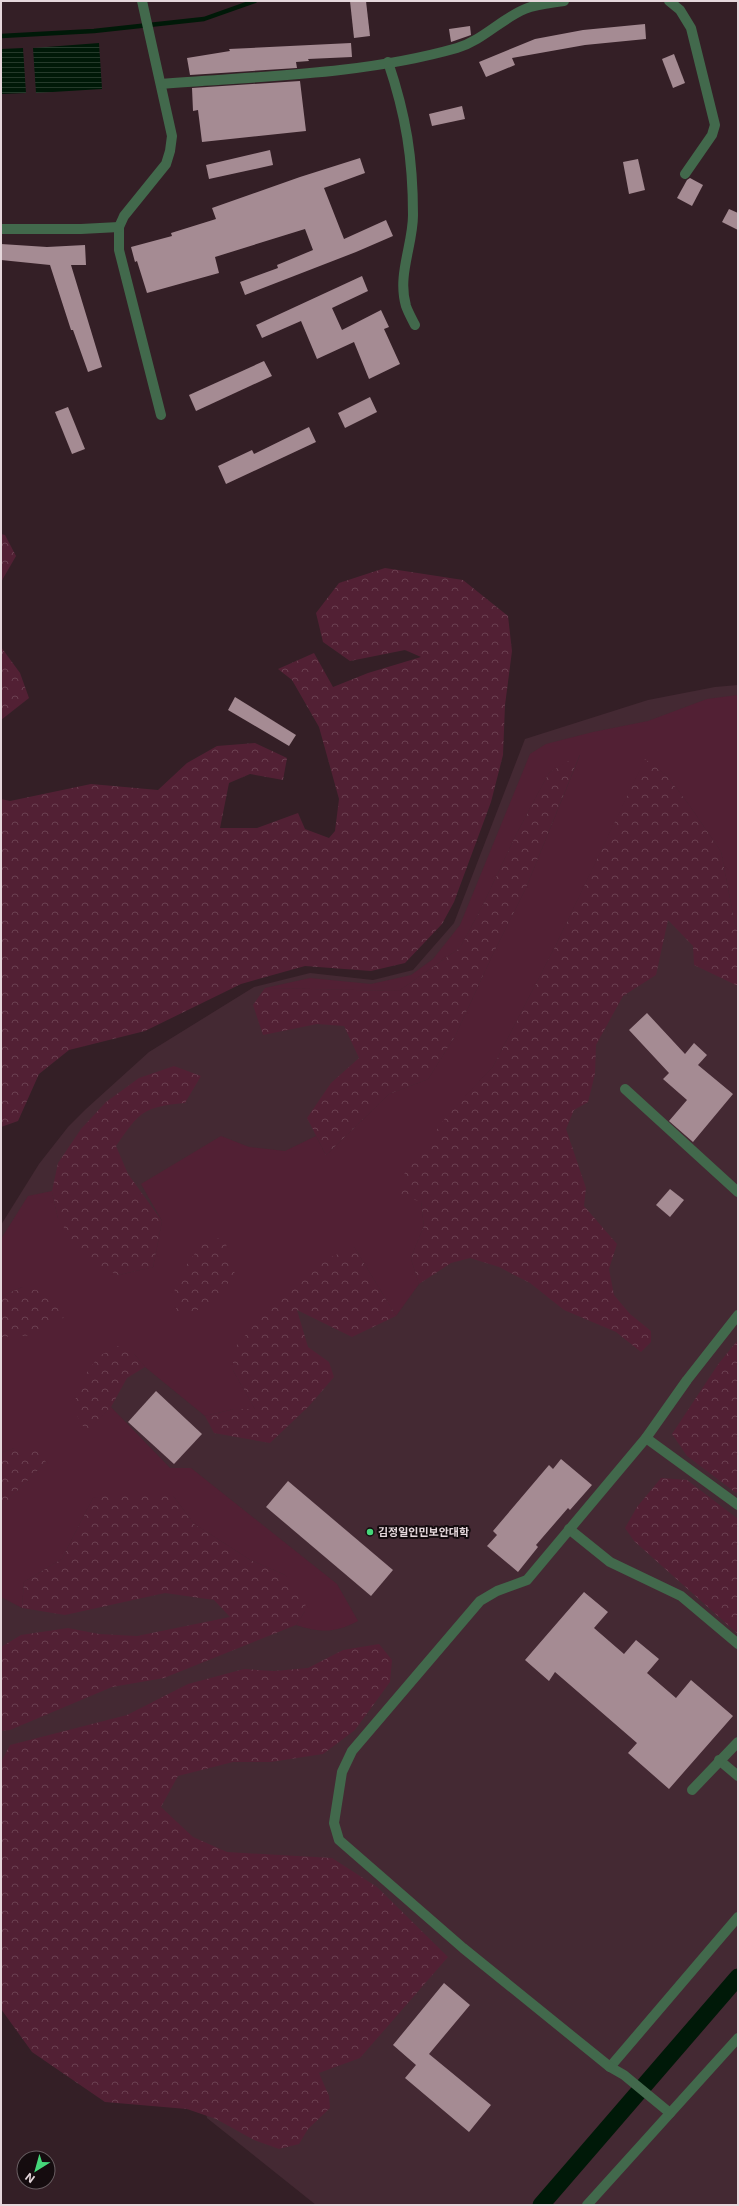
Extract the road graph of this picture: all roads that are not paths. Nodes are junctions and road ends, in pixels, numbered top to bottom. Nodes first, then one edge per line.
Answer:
1 (142, 1) edge
2 (564, 1) edge
3 (669, 1) edge
4 (388, 62) junction
5 (161, 84) junction
6 (685, 174) dead end
7 (119, 227) junction
8 (1, 228) edge
9 (415, 325) dead end
10 (161, 415) dead end
11 (624, 1089) dead end
12 (738, 1192) edge
13 (738, 1315) edge
14 (646, 1438) junction
15 (738, 1505) edge
16 (569, 1529) junction
17 (738, 1644) edge
18 (738, 1742) edge
19 (719, 1760) junction
20 (738, 1776) edge
21 (692, 1790) dead end
22 (738, 1917) edge
23 (738, 2038) edge
24 (610, 2067) junction
25 (670, 2113) junction
26 (587, 2205) edge

1 - 5 street
2 - 4 street
3 - 6 street
4 - 5 street
4 - 9 street
5 - 7 street
7 - 8 street
7 - 10 street
11 - 12 street
13 - 14 street
14 - 15 street
14 - 16 street
16 - 17 street
16 - 24 street
18 - 19 street
19 - 20 street
19 - 21 street
22 - 24 street
23 - 25 street
24 - 25 street
25 - 26 street

